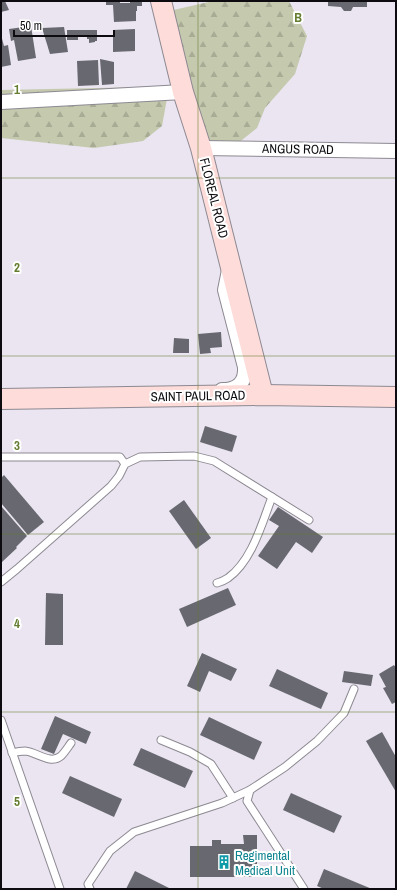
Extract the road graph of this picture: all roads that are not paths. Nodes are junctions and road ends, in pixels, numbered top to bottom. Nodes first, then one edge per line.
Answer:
1 (161, 1) edge
2 (183, 92) junction
3 (1, 102) edge
4 (201, 148) junction
5 (396, 151) edge
6 (230, 265) junction
7 (263, 395) junction
8 (158, 397) junction
9 (396, 397) edge
10 (1, 399) edge
11 (1, 457) edge
12 (125, 464) junction
13 (272, 497) junction
14 (309, 520) dead end
15 (1, 582) edge
16 (217, 583) dead end
17 (354, 689) dead end
18 (1, 720) edge
19 (161, 740) dead end
20 (71, 743) dead end
21 (12, 753) junction
22 (250, 790) junction
23 (233, 798) junction
24 (60, 889) edge
25 (90, 889) edge
26 (304, 889) edge

1 - 2 main road, FLOREAL ROAD
2 - 3 street
2 - 4 main road, FLOREAL ROAD
4 - 5 street, ANGUS ROAD
4 - 6 main road, FLOREAL ROAD
6 - 7 main road, FLOREAL ROAD
6 - 8 street
7 - 8 main road, SAINT PAUL ROAD
7 - 9 main road, SAINT PAUL ROAD
8 - 10 main road, SAINT PAUL ROAD
11 - 12 lane
12 - 13 lane
12 - 15 lane
13 - 14 lane
13 - 16 lane
17 - 22 lane
18 - 21 lane
19 - 23 lane
20 - 21 lane
21 - 24 lane
22 - 23 lane
22 - 26 lane
23 - 25 lane

